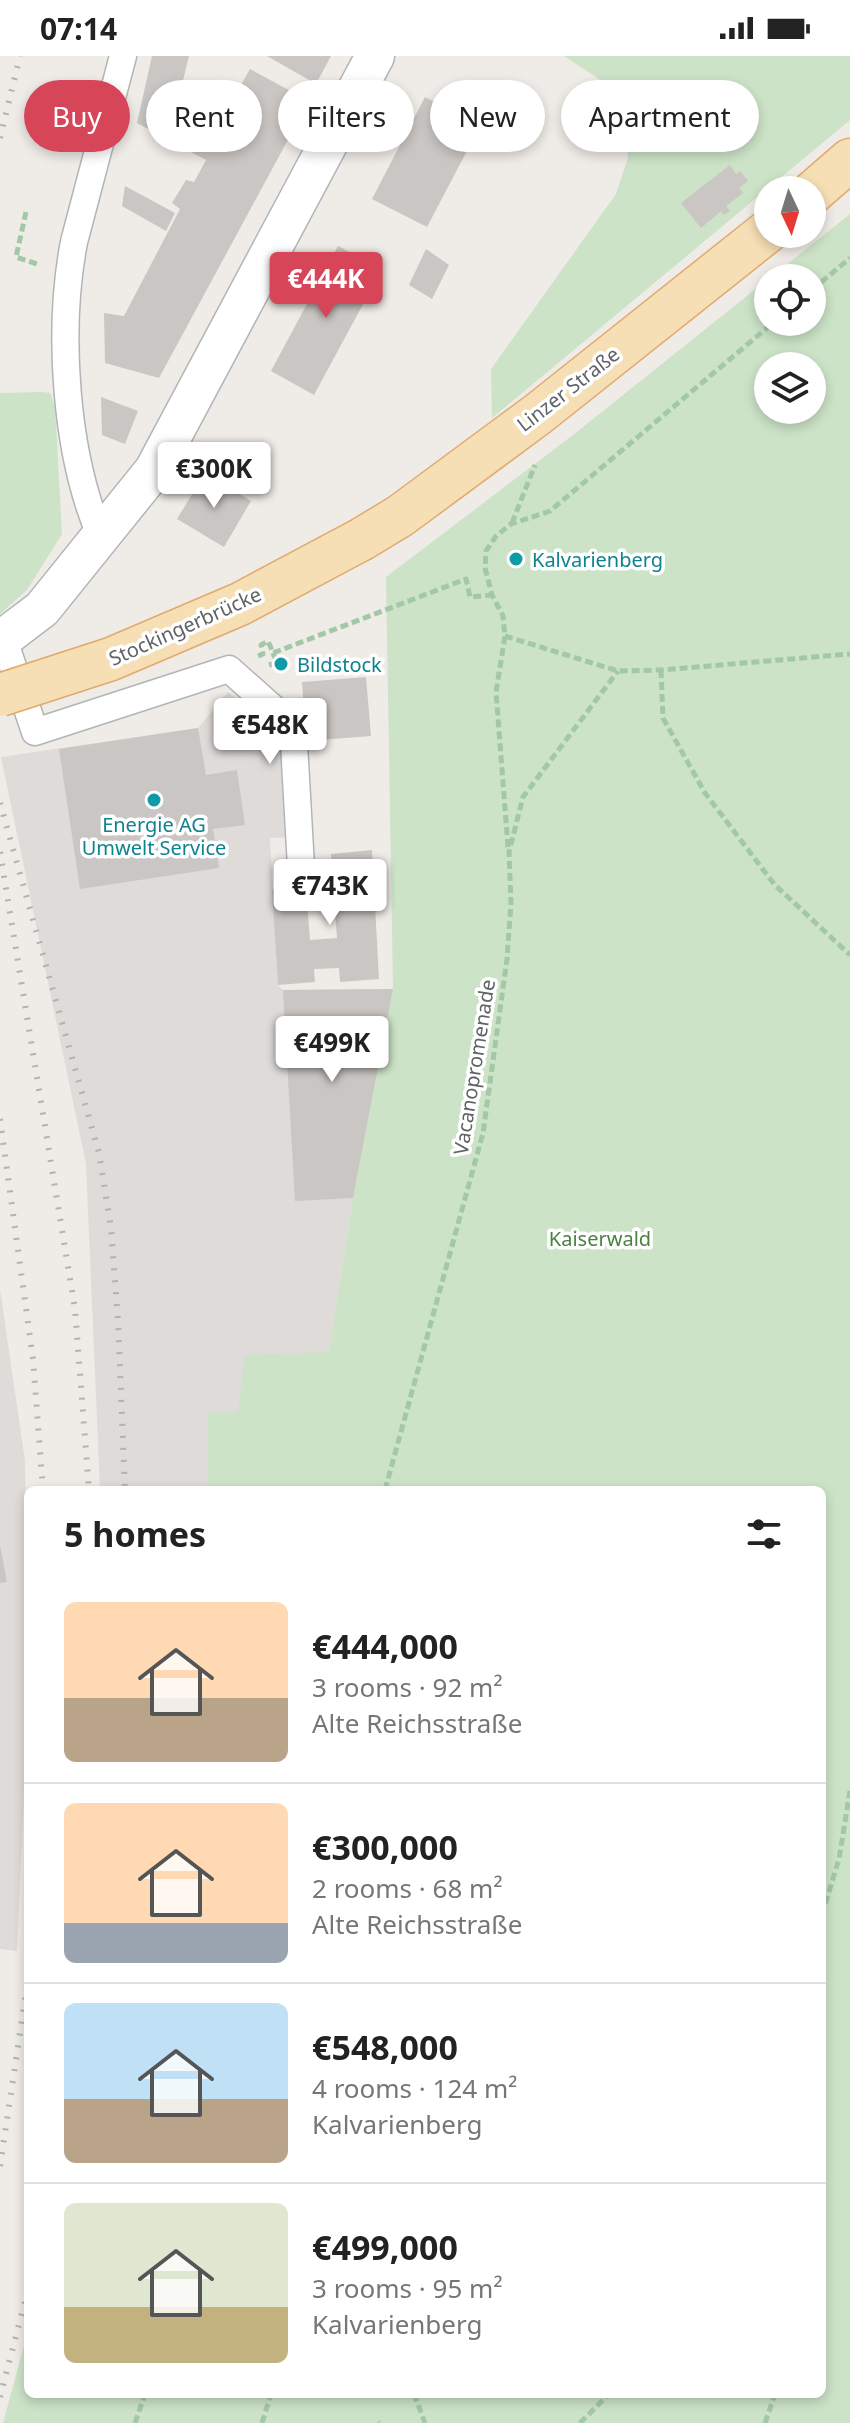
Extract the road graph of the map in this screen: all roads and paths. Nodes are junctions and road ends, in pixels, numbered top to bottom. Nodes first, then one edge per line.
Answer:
1 (123, 56) edge
2 (375, 56) edge
3 (850, 160) edge
4 (826, 181) edge
5 (26, 212) dead end
6 (754, 242) edge
7 (16, 257) dead end
8 (850, 258) edge
9 (826, 278) edge
10 (757, 336) edge
11 (101, 537) junction
12 (362, 539) joint
13 (492, 595) junction
14 (505, 636) junction
15 (2, 640) edge
16 (261, 645) dead end
17 (273, 653) junction
18 (850, 654) edge
19 (270, 666) dead end
20 (661, 670) junction
21 (618, 671) junction
22 (0, 695) edge
23 (509, 852) junction
24 (301, 867) dead end
25 (850, 955) edge
26 (386, 1486) edge
27 (850, 1791) edge
28 (826, 1902) edge
29 (144, 2398) edge
30 (270, 2398) edge
31 (416, 2398) edge
32 (605, 2398) edge
33 (774, 2398) edge
34 (135, 2423) edge
35 (262, 2423) edge
36 (425, 2423) edge
37 (580, 2423) edge
38 (765, 2423) edge

1 - 11 street
2 - 11 street
3 - 4 main road
5 - 7 path
6 - 12 main road, Linzer Straße
8 - 9 path
10 - 13 path
11 - 15 street
12 - 22 main road, Stockingerbrücke, bridge
13 - 14 path
13 - 17 path
14 - 21 path
14 - 23 path
15 - 24 street
16 - 17 path
17 - 19 path
18 - 20 path
20 - 21 path
20 - 25 path
21 - 23 path, Vacanopromenade
23 - 26 path, Vacanopromenade
27 - 28 path
29 - 34 path
30 - 35 path
31 - 36 path
32 - 37 path
33 - 38 path

